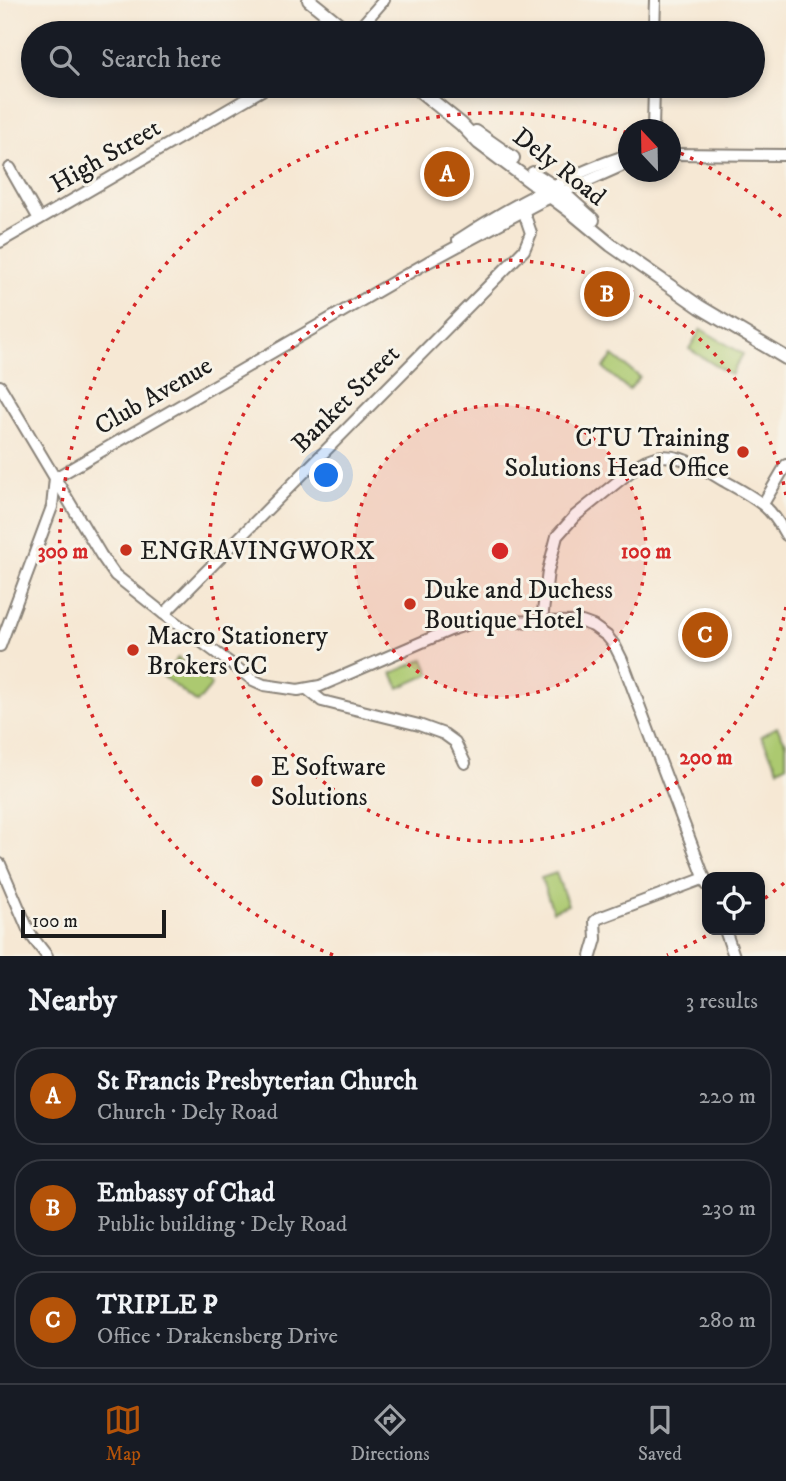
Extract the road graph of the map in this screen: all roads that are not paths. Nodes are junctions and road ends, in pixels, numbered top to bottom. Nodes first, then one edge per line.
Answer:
1 (309, 0) edge
2 (384, 0) edge
3 (655, 0) edge
4 (335, 21) edge
5 (366, 21) edge
6 (654, 21) edge
7 (249, 98) edge
8 (429, 98) edge
9 (654, 98) edge
10 (653, 119) edge
11 (681, 154) edge
12 (786, 155) edge
13 (618, 160) edge
14 (618, 167) edge
15 (10, 168) dead end
16 (553, 192) junction
17 (523, 207) junction
18 (39, 219) junction
19 (0, 242) edge
20 (786, 358) edge
21 (0, 386) edge
22 (786, 465) edge
23 (55, 478) junction
24 (763, 504) junction
25 (52, 507) junction
26 (78, 516) junction
27 (786, 535) edge
28 (164, 614) junction
29 (542, 621) junction
30 (0, 646) edge
31 (307, 689) junction
32 (466, 763) dead end
33 (0, 864) edge
34 (703, 872) edge
35 (702, 882) edge
36 (726, 935) edge
37 (47, 956) edge
38 (592, 956) edge
39 (734, 956) edge

1 - 4 street
2 - 5 street
3 - 6 street
7 - 18 street, High Street
8 - 16 street, Dely Road
9 - 10 street
11 - 12 street
13 - 16 street, Club Avenue
14 - 16 street, Club Avenue
15 - 18 street
16 - 17 street, Club Avenue
16 - 20 street, Dely Road
17 - 23 street, Club Avenue
17 - 28 street, Banket Street
18 - 19 street, High Street
21 - 23 street
22 - 24 street
23 - 25 street
23 - 26 street
24 - 27 street
24 - 29 street
25 - 26 street
25 - 30 street
26 - 28 street
28 - 31 street
29 - 31 street
29 - 34 street
31 - 32 street
33 - 37 street
35 - 38 street
36 - 39 street

